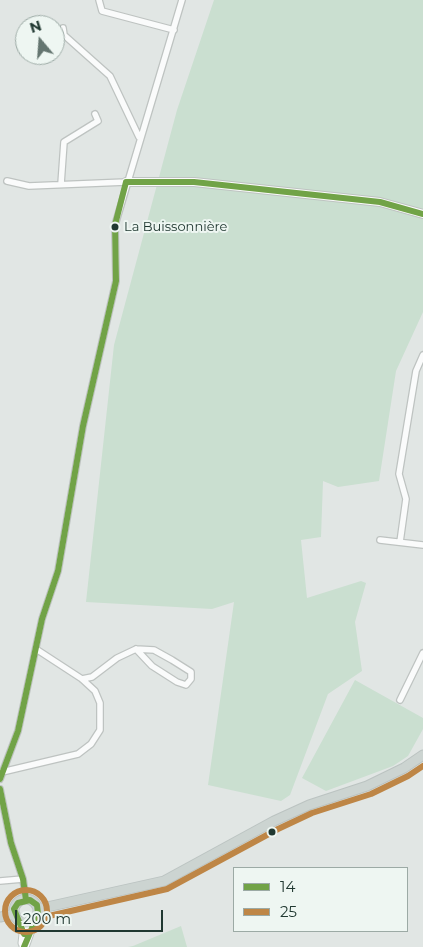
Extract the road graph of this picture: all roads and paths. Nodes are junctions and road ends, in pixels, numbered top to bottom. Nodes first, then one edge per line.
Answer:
1 (99, 0) edge
2 (182, 0) edge
3 (174, 30) junction
4 (65, 36) edge
5 (95, 114) dead end
6 (139, 137) junction
7 (7, 181) dead end
8 (126, 182) junction
9 (60, 184) junction
10 (423, 214) edge
11 (423, 355) edge
12 (380, 540) dead end
13 (400, 542) junction
14 (423, 544) edge
15 (36, 649) junction
16 (136, 649) junction
17 (423, 652) edge
18 (82, 679) junction
19 (400, 700) dead end
20 (423, 755) edge
21 (2, 772) junction
22 (0, 779) edge
23 (0, 789) edge
24 (23, 879) junction
25 (0, 881) edge
26 (26, 900) junction
27 (38, 909) junction
28 (15, 914) junction
29 (0, 917) edge
30 (21, 922) junction
31 (33, 922) junction
32 (23, 947) edge

1 - 3 street
2 - 3 street
3 - 6 street
4 - 6 street
5 - 9 street
6 - 8 street
7 - 9 street
8 - 9 street
8 - 10 street
8 - 15 street
11 - 13 street
12 - 13 street
13 - 14 street
15 - 18 street
15 - 21 street
16 - 16 street
16 - 18 street
17 - 19 street
18 - 21 street
20 - 27 main road
21 - 22 street
23 - 24 street
24 - 25 street
24 - 26 street
26 - 27 main road
26 - 28 main road
27 - 31 main road
28 - 29 main road
28 - 30 main road
30 - 31 main road
30 - 32 main road
31 - 32 main road

